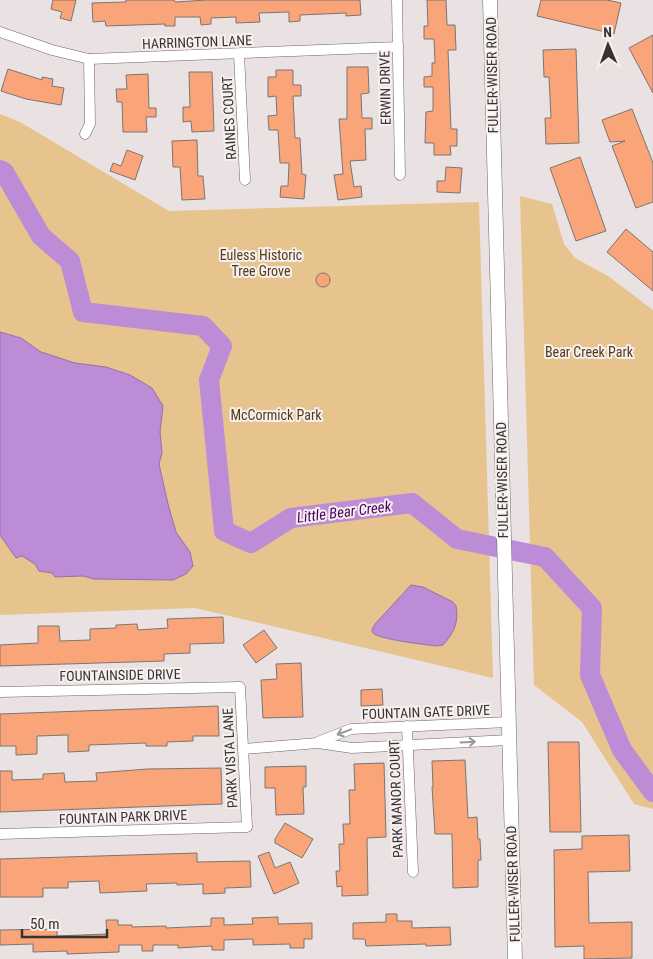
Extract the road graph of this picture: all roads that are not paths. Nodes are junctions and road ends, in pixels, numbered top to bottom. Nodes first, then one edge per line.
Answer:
1 (397, 0) edge
2 (490, 0) edge
3 (0, 32) edge
4 (398, 47) junction
5 (239, 54) junction
6 (89, 59) junction
7 (85, 134) dead end
8 (400, 176) dead end
9 (246, 180) dead end
10 (240, 686) joint
11 (0, 692) edge
12 (509, 722) junction
13 (407, 726) junction
14 (509, 740) junction
15 (318, 742) junction
16 (408, 745) junction
17 (243, 749) junction
18 (248, 827) joint
19 (0, 834) edge
20 (412, 872) dead end
21 (515, 959) edge

1 - 4 street, ERWIN DRIVE
2 - 12 street, FULLER-WISER ROAD
3 - 6 street, HARRINGTON LANE
4 - 5 street, HARRINGTON LANE
4 - 8 street, ERWIN DRIVE
5 - 6 street, HARRINGTON LANE
5 - 9 street, RAINES COURT
6 - 7 street
10 - 11 street, FOUNTAINSIDE DRIVE
10 - 17 street, PARK VISTA LANE
12 - 13 street, FOUNTAIN GATE DRIVE
12 - 14 street, FULLER-WISER ROAD
13 -> 15 street, FOUNTAIN GATE DRIVE
13 - 16 street, PARK MANOR COURT
16 -> 14 street, FOUNTAIN GATE DRIVE
14 - 21 street, FULLER-WISER ROAD
15 - 16 street, FOUNTAIN GATE DRIVE
15 - 17 street, FOUNTAIN GATE DRIVE
16 - 20 street, PARK MANOR COURT
17 - 18 street, PARK VISTA LANE
18 - 19 street, FOUNTAIN PARK DRIVE

